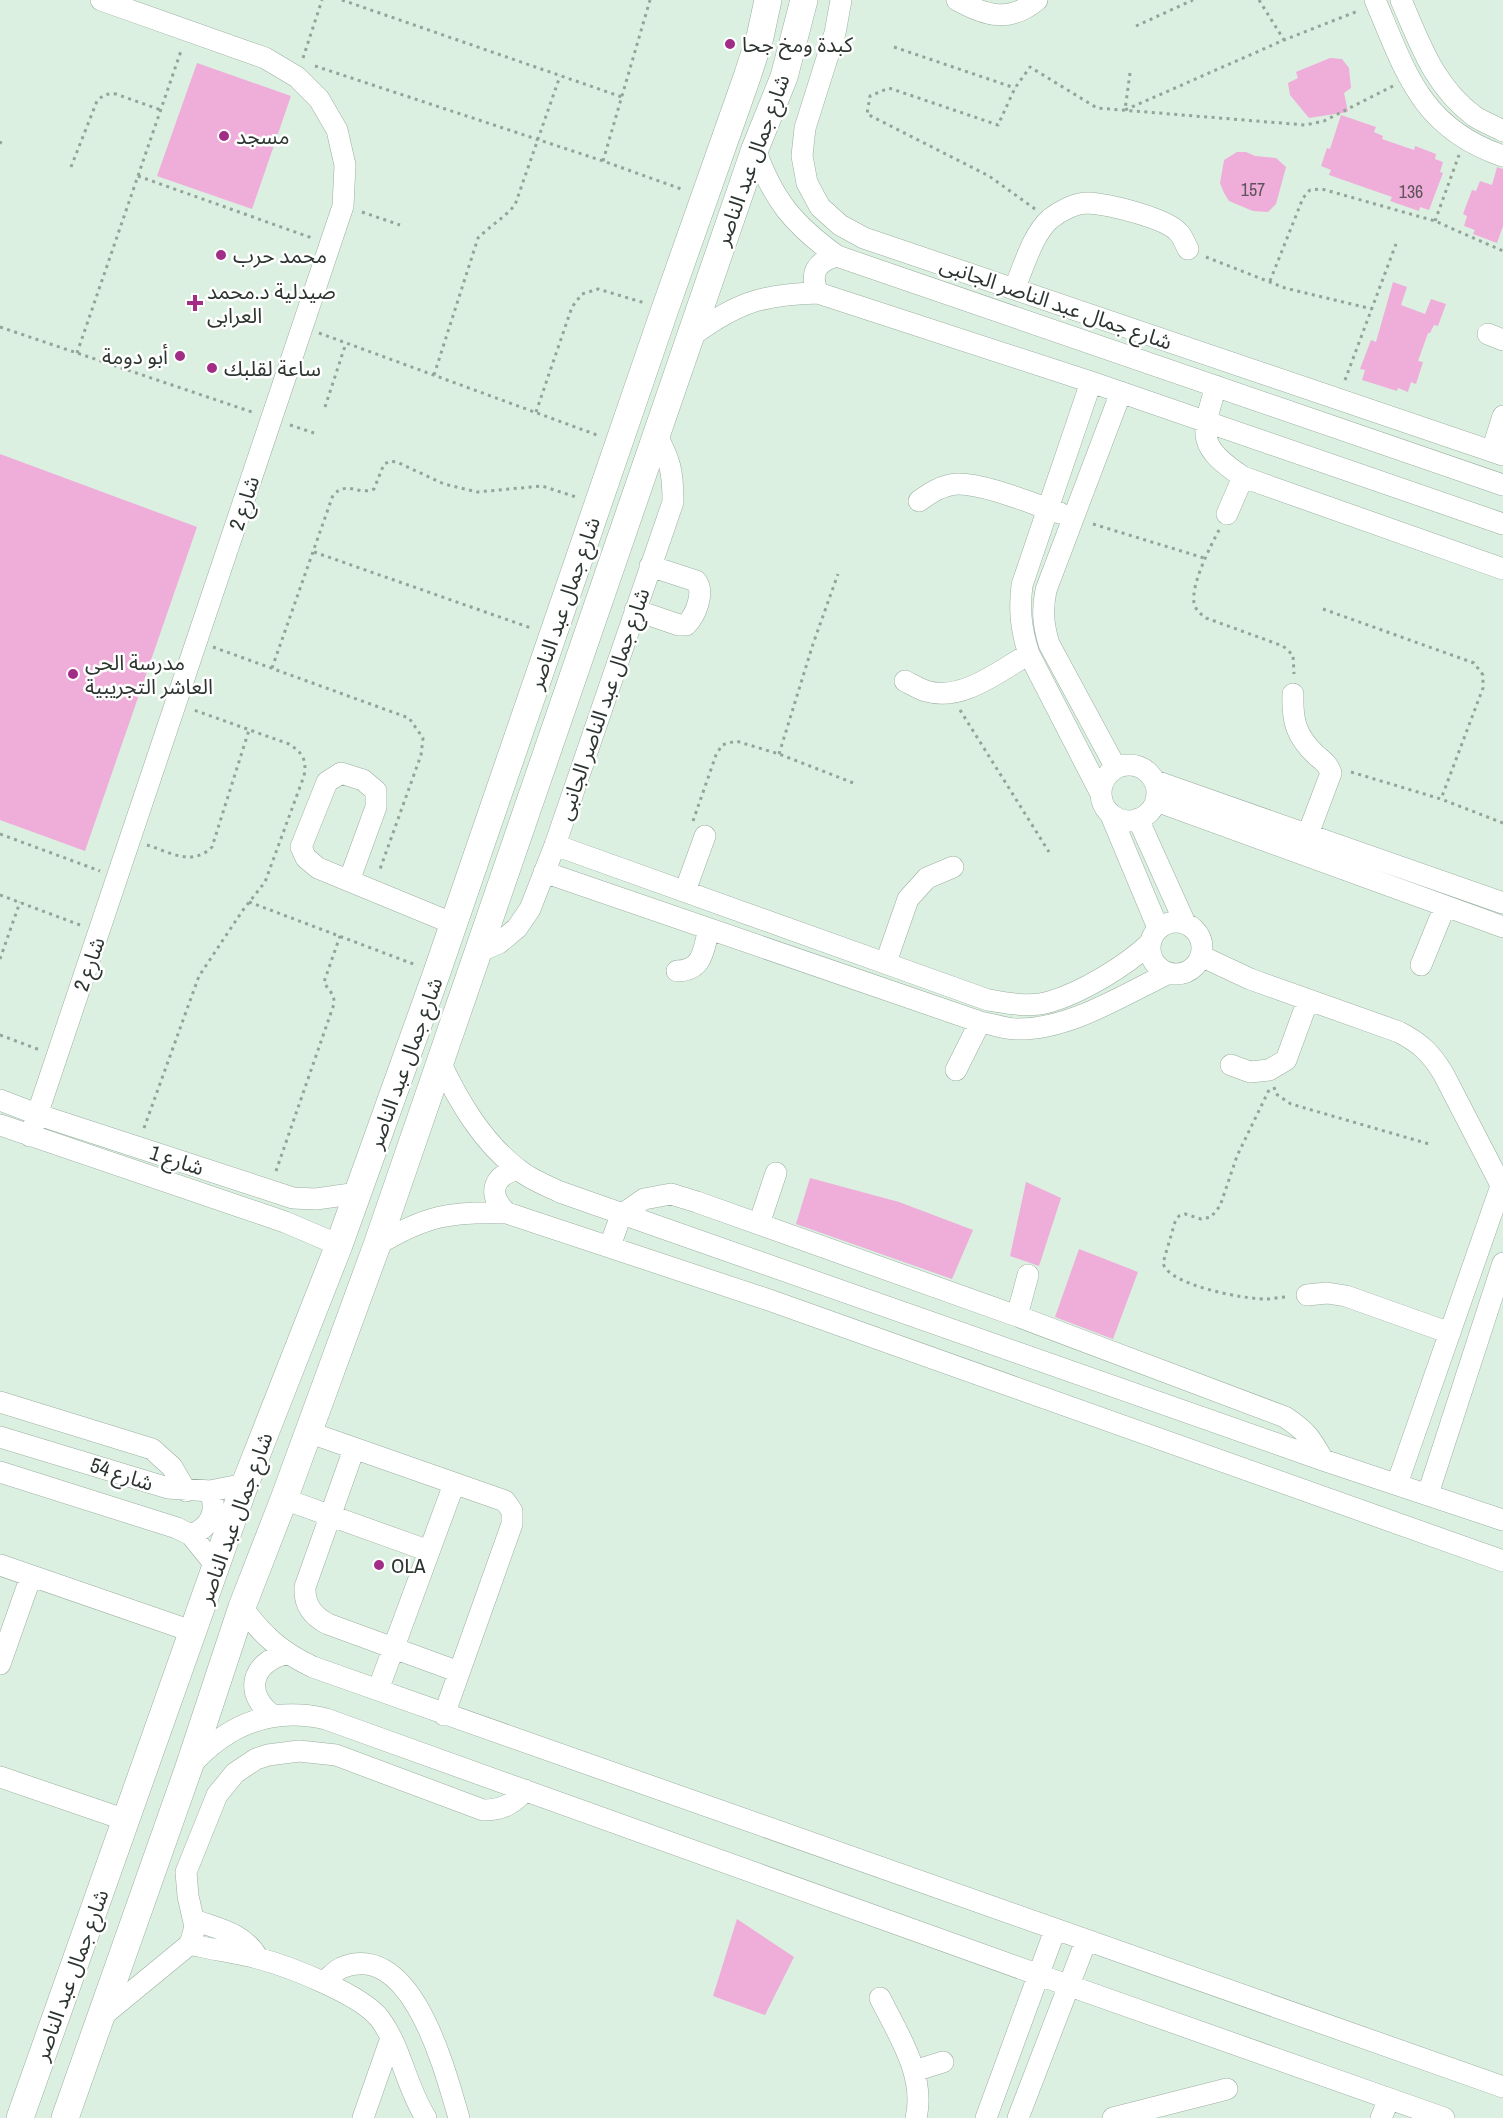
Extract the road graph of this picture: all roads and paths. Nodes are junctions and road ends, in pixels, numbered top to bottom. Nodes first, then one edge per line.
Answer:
1 (101, 0) edge
2 (322, 0) edge
3 (342, 0) edge
4 (650, 0) edge
5 (768, 0) edge
6 (804, 0) edge
7 (841, 0) edge
8 (957, 0) edge
9 (1037, 0) edge
10 (1193, 0) edge
11 (1259, 0) edge
12 (1401, 0) edge
13 (1375, 2) edge
14 (1136, 26) dead end
15 (188, 31) junction
16 (1284, 40) junction
17 (894, 47) dead end
18 (300, 70) junction
19 (1130, 73) dead end
20 (560, 76) junction
21 (1408, 78) junction
22 (1015, 88) junction
23 (622, 97) junction
24 (161, 110) junction
25 (1125, 110) junction
26 (1503, 131) edge
27 (2, 139) dead end
28 (1465, 139) junction
29 (539, 140) junction
30 (0, 144) edge
31 (754, 149) junction
32 (1503, 156) edge
33 (603, 161) junction
34 (71, 167) dead end
35 (138, 176) junction
36 (705, 197) junction
37 (343, 206) junction
38 (1049, 220) junction
39 (1435, 221) junction
40 (400, 225) dead end
41 (1396, 244) dead end
42 (331, 245) junction
43 (1188, 249) joint
44 (1503, 251) edge
45 (837, 256) junction
46 (1270, 281) junction
47 (1014, 289) junction
48 (818, 293) junction
49 (665, 309) junction
50 (1372, 309) junction
51 (0, 327) edge
52 (303, 327) junction
53 (689, 338) junction
54 (346, 343) junction
55 (77, 353) junction
56 (434, 375) junction
57 (1091, 382) junction
58 (1216, 386) junction
59 (1121, 392) junction
60 (1338, 399) junction
61 (325, 407) dead end
62 (536, 412) junction
63 (1503, 416) edge
64 (271, 419) junction
65 (1205, 421) junction
66 (314, 433) dead end
67 (655, 433) junction
68 (619, 442) junction
69 (1498, 453) edge
70 (1243, 477) junction
71 (1503, 485) edge
72 (919, 501) dead end
73 (598, 504) junction
74 (1048, 509) junction
75 (1227, 514) joint
76 (1074, 518) junction
77 (1503, 524) edge
78 (313, 552) junction
79 (1204, 558) junction
80 (650, 566) junction
81 (1503, 569) edge
82 (838, 574) dead end
83 (1323, 609) dead end
84 (635, 610) junction
85 (552, 636) junction
86 (198, 641) junction
87 (1029, 654) junction
88 (272, 668) junction
89 (905, 681) dead end
90 (950, 693) junction
91 (1293, 694) joint
92 (177, 704) junction
93 (249, 730) junction
94 (779, 754) junction
95 (1329, 765) junction
96 (1116, 768) junction
97 (856, 784) dead end
98 (1155, 791) junction
99 (1101, 794) junction
100 (1441, 799) junction
101 (1110, 813) junction
102 (1138, 819) junction
103 (1503, 823) edge
104 (0, 834) edge
105 (1308, 834) junction
106 (705, 836) joint
107 (131, 839) junction
108 (555, 844) junction
109 (1049, 852) dead end
110 (953, 867) dead end
111 (544, 872) junction
112 (118, 878) junction
113 (349, 881) junction
114 (373, 891) junction
115 (685, 891) junction
116 (0, 895) edge
117 (20, 902) junction
118 (249, 902) junction
119 (1503, 903) edge
120 (1445, 906) junction
121 (1185, 923) junction
122 (454, 924) junction
123 (1503, 927) edge
124 (790, 928) junction
125 (709, 929) junction
126 (100, 933) junction
127 (1154, 935) junction
128 (340, 936) junction
129 (478, 952) junction
130 (781, 954) junction
131 (1201, 956) junction
132 (0, 959) edge
133 (886, 962) junction
134 (1421, 964) dead end
135 (677, 971) dead end
136 (438, 972) junction
137 (1169, 973) junction
138 (1308, 1000) junction
139 (980, 1022) junction
140 (0, 1035) edge
141 (58, 1056) junction
142 (440, 1062) junction
143 (1231, 1065) dead end
144 (956, 1070) dead end
145 (0, 1100) edge
146 (39, 1115) junction
147 (0, 1125) edge
148 (30, 1136) junction
149 (1430, 1144) dead end
150 (137, 1147) junction
151 (518, 1169) junction
152 (776, 1173) dead end
153 (1502, 1187) edge
154 (270, 1190) junction
155 (358, 1193) junction
156 (507, 1213) junction
157 (621, 1215) junction
158 (759, 1224) junction
159 (339, 1245) junction
160 (377, 1245) junction
161 (610, 1246) junction
162 (1503, 1263) edge
163 (780, 1269) junction
164 (1028, 1275) dead end
165 (1307, 1295) joint
166 (769, 1300) junction
167 (1017, 1316) junction
168 (1447, 1340) junction
169 (1473, 1354) junction
170 (0, 1402) edge
171 (308, 1432) junction
172 (0, 1437) edge
173 (354, 1449) junction
174 (1323, 1460) junction
175 (0, 1472) edge
176 (245, 1484) junction
177 (454, 1484) junction
178 (1397, 1484) junction
179 (186, 1491) junction
180 (210, 1491) junction
181 (1428, 1494) junction
182 (284, 1499) junction
183 (330, 1516) junction
184 (1503, 1520) edge
185 (191, 1535) junction
186 (429, 1551) junction
187 (1503, 1561) edge
188 (0, 1565) edge
189 (216, 1566) junction
190 (31, 1576) junction
191 (242, 1607) junction
192 (194, 1632) junction
193 (393, 1648) junction
194 (286, 1654) junction
195 (0, 1664) edge
196 (459, 1672) junction
197 (378, 1690) junction
198 (444, 1715) junction
199 (274, 1716) junction
200 (189, 1767) junction
201 (0, 1777) edge
202 (525, 1790) junction
203 (126, 1820) junction
204 (194, 1920) junction
205 (1055, 1930) junction
206 (1086, 1941) junction
207 (190, 1944) junction
208 (258, 1958) junction
209 (1039, 1975) junction
210 (323, 1982) junction
211 (1069, 1986) junction
212 (880, 1998) dead end
213 (100, 2018) junction
214 (392, 2038) junction
215 (943, 2062) dead end
216 (914, 2072) junction
217 (1503, 2087) edge
218 (998, 2088) junction
219 (1227, 2089) dead end
220 (1022, 2109) edge
221 (1385, 2109) edge
222 (1410, 2112) edge
223 (20, 2118) edge
224 (65, 2118) edge
225 (363, 2118) edge
226 (426, 2118) edge
227 (459, 2118) edge
228 (916, 2118) edge
229 (986, 2118) edge
230 (1113, 2118) edge
231 (1444, 2118) edge

1 - 15 street, شارع 2
2 - 18 path
3 - 20 path
4 - 23 path
5 - 36 main road, شارع جمال عبد الناصر
6 - 31 main road, شارع جمال عبد الناصر
7 - 47 street, شارع جمال عبد الناصر الجانبى
8 - 9 street
10 - 14 path
11 - 16 path
12 - 26 street
13 - 16 path
13 - 21 street
15 - 18 street, شارع 2
15 - 24 path
16 - 25 path
17 - 22 path
18 - 29 path
18 - 37 street, شارع 2
19 - 25 path
20 - 23 path
20 - 29 path
21 - 25 path
21 - 28 street
22 - 25 path
22 - 38 path
23 - 33 path
24 - 34 path
24 - 35 path
27 - 30 path
28 - 32 street
28 - 39 path
29 - 33 path
29 - 56 path
31 - 45 street
31 - 53 main road, شارع جمال عبد الناصر
33 - 36 path
35 - 42 path
35 - 55 path
36 - 49 main road, شارع جمال عبد الناصر
37 - 40 path
37 - 42 street, شارع 2
38 - 43 street
38 - 47 street
39 - 44 path
39 - 46 path
41 - 50 path
42 - 52 street, شارع 2
43 - 46 path
45 - 48 street
45 - 58 street
46 - 50 path
47 - 60 street, شارع جمال عبد الناصر الجانبى
48 - 53 street
48 - 57 street
49 - 62 path
49 - 68 main road, شارع جمال عبد الناصر
50 - 60 path
51 - 55 path
52 - 54 path
52 - 64 street, شارع 2
53 - 67 main road, شارع جمال عبد الناصر
54 - 56 path
54 - 61 path
55 - 64 path
56 - 62 path
57 - 59 street
57 - 74 street
58 - 65 street
58 - 71 street
59 - 65 street
59 - 76 street
60 - 69 street, شارع جمال عبد الناصر الجانبى
62 - 68 path
63 - 69 street
64 - 66 path
64 - 86 street, شارع 2
65 - 70 street
65 - 77 street
67 - 80 street, شارع جمال عبد الناصر الجانبى
67 - 129 main road, شارع جمال عبد الناصر
68 - 73 main road, شارع جمال عبد الناصر
70 - 75 street
70 - 81 street
72 - 74 street
73 - 78 path
73 - 85 main road, شارع جمال عبد الناصر
74 - 76 street
74 - 87 street
75 - 79 path
76 - 79 path
76 - 96 street
78 - 85 path
78 - 88 path
79 - 91 path
80 - 84 street, شارع جمال عبد الناصر الجانبى
80 - 84 street
82 - 94 path
83 - 100 path
84 - 108 street, شارع جمال عبد الناصر الجانبى
85 - 122 main road, شارع جمال عبد الناصر
86 - 88 path
86 - 92 street, شارع 2
87 - 90 street
87 - 99 street
88 - 114 path
89 - 90 street
90 - 109 path
91 - 95 street
92 - 93 path
92 - 107 street, شارع 2
93 - 107 path
93 - 118 path
94 - 97 path
94 - 106 path
95 - 100 path
95 - 105 street
96 - 98 street
96 - 99 street
98 - 102 street
98 - 105 street
98 - 120 street
99 - 101 street
100 - 103 path
101 - 102 street
101 - 127 street
102 - 121 street
104 - 112 path
105 - 119 street
106 - 115 street
107 - 112 street, شارع 2
108 - 111 street, شارع جمال عبد الناصر الجانبى
108 - 115 street
110 - 133 street
111 - 125 street
111 - 129 street, شارع جمال عبد الناصر الجانبى
112 - 126 street, شارع 2
113 - 113 street
113 - 114 street
114 - 122 street
115 - 124 street
116 - 117 path
117 - 126 path
117 - 132 path
118 - 128 path
118 - 150 path
120 - 123 street
120 - 134 street
121 - 127 street
121 - 131 street
122 - 136 main road, شارع جمال عبد الناصر
124 - 130 street
124 - 133 street
125 - 130 street
125 - 135 street
126 - 141 street, شارع 2
127 - 133 street
127 - 137 street
128 - 136 path
128 - 154 path
129 - 142 main road, شارع جمال عبد الناصر
130 - 139 street
131 - 137 street
131 - 138 street
136 - 155 main road, شارع جمال عبد الناصر
137 - 139 street
138 - 143 street
138 - 153 street
139 - 144 street
140 - 141 path
141 - 146 street, شارع 2
142 - 151 street
142 - 160 main road, شارع جمال عبد الناصر
145 - 146 street, شارع 1
146 - 148 street, شارع 2
146 - 150 street, شارع 1
147 - 148 street, شارع 1
148 - 159 street, شارع 1
149 - 165 path
150 - 154 street, شارع 1
151 - 156 street
151 - 157 street
152 - 158 street
153 - 168 street
154 - 155 street, شارع 1
155 - 159 main road, شارع جمال عبد الناصر
156 - 160 street
156 - 161 street
157 - 158 street
157 - 161 street
157 - 163 street
158 - 167 street
159 - 176 main road, شارع جمال عبد الناصر
160 - 171 main road, شارع جمال عبد الناصر
161 - 166 street
162 - 169 street
163 - 166 street
163 - 174 street
164 - 167 street
165 - 168 street
166 - 187 street
167 - 174 street
168 - 169 street
168 - 178 street
169 - 181 street
170 - 179 street
171 - 173 street
171 - 182 main road, شارع جمال عبد الناصر
172 - 179 street, شارع 54
173 - 177 street
173 - 183 street
174 - 178 street
175 - 185 street, شارع 54
176 - 180 street, شارع 54
176 - 189 main road, شارع جمال عبد الناصر
177 - 186 street
177 - 196 street
178 - 181 street
179 - 180 street, شارع 54
180 - 185 street
181 - 184 street
182 - 183 street
182 - 191 main road, شارع جمال عبد الناصر
183 - 186 street
183 - 193 street
185 - 189 street, شارع 54
186 - 193 street
188 - 190 street
189 - 192 main road, شارع جمال عبد الناصر
190 - 192 street
190 - 195 street
191 - 194 street
191 - 200 main road, شارع جمال عبد الناصر
192 - 203 main road, شارع جمال عبد الناصر
193 - 196 street
193 - 197 street
194 - 197 street
194 - 199 street
196 - 198 street
197 - 198 street
198 - 205 street
199 - 200 street
199 - 202 street
200 - 213 main road, شارع جمال عبد الناصر
201 - 203 street
202 - 204 street
202 - 209 street
203 - 223 main road, شارع جمال عبد الناصر
204 - 207 street
204 - 208 street
205 - 206 street
205 - 209 street
206 - 211 street
206 - 217 street
207 - 208 street
207 - 213 street
208 - 210 street
209 - 211 street
209 - 218 street
210 - 214 street
210 - 227 street
211 - 220 street
211 - 221 street
212 - 216 street
213 - 224 main road, شارع جمال عبد الناصر
214 - 225 street
214 - 226 street
215 - 216 street
216 - 228 street
218 - 220 street
218 - 229 street
219 - 230 street
221 - 222 street
222 - 231 street

